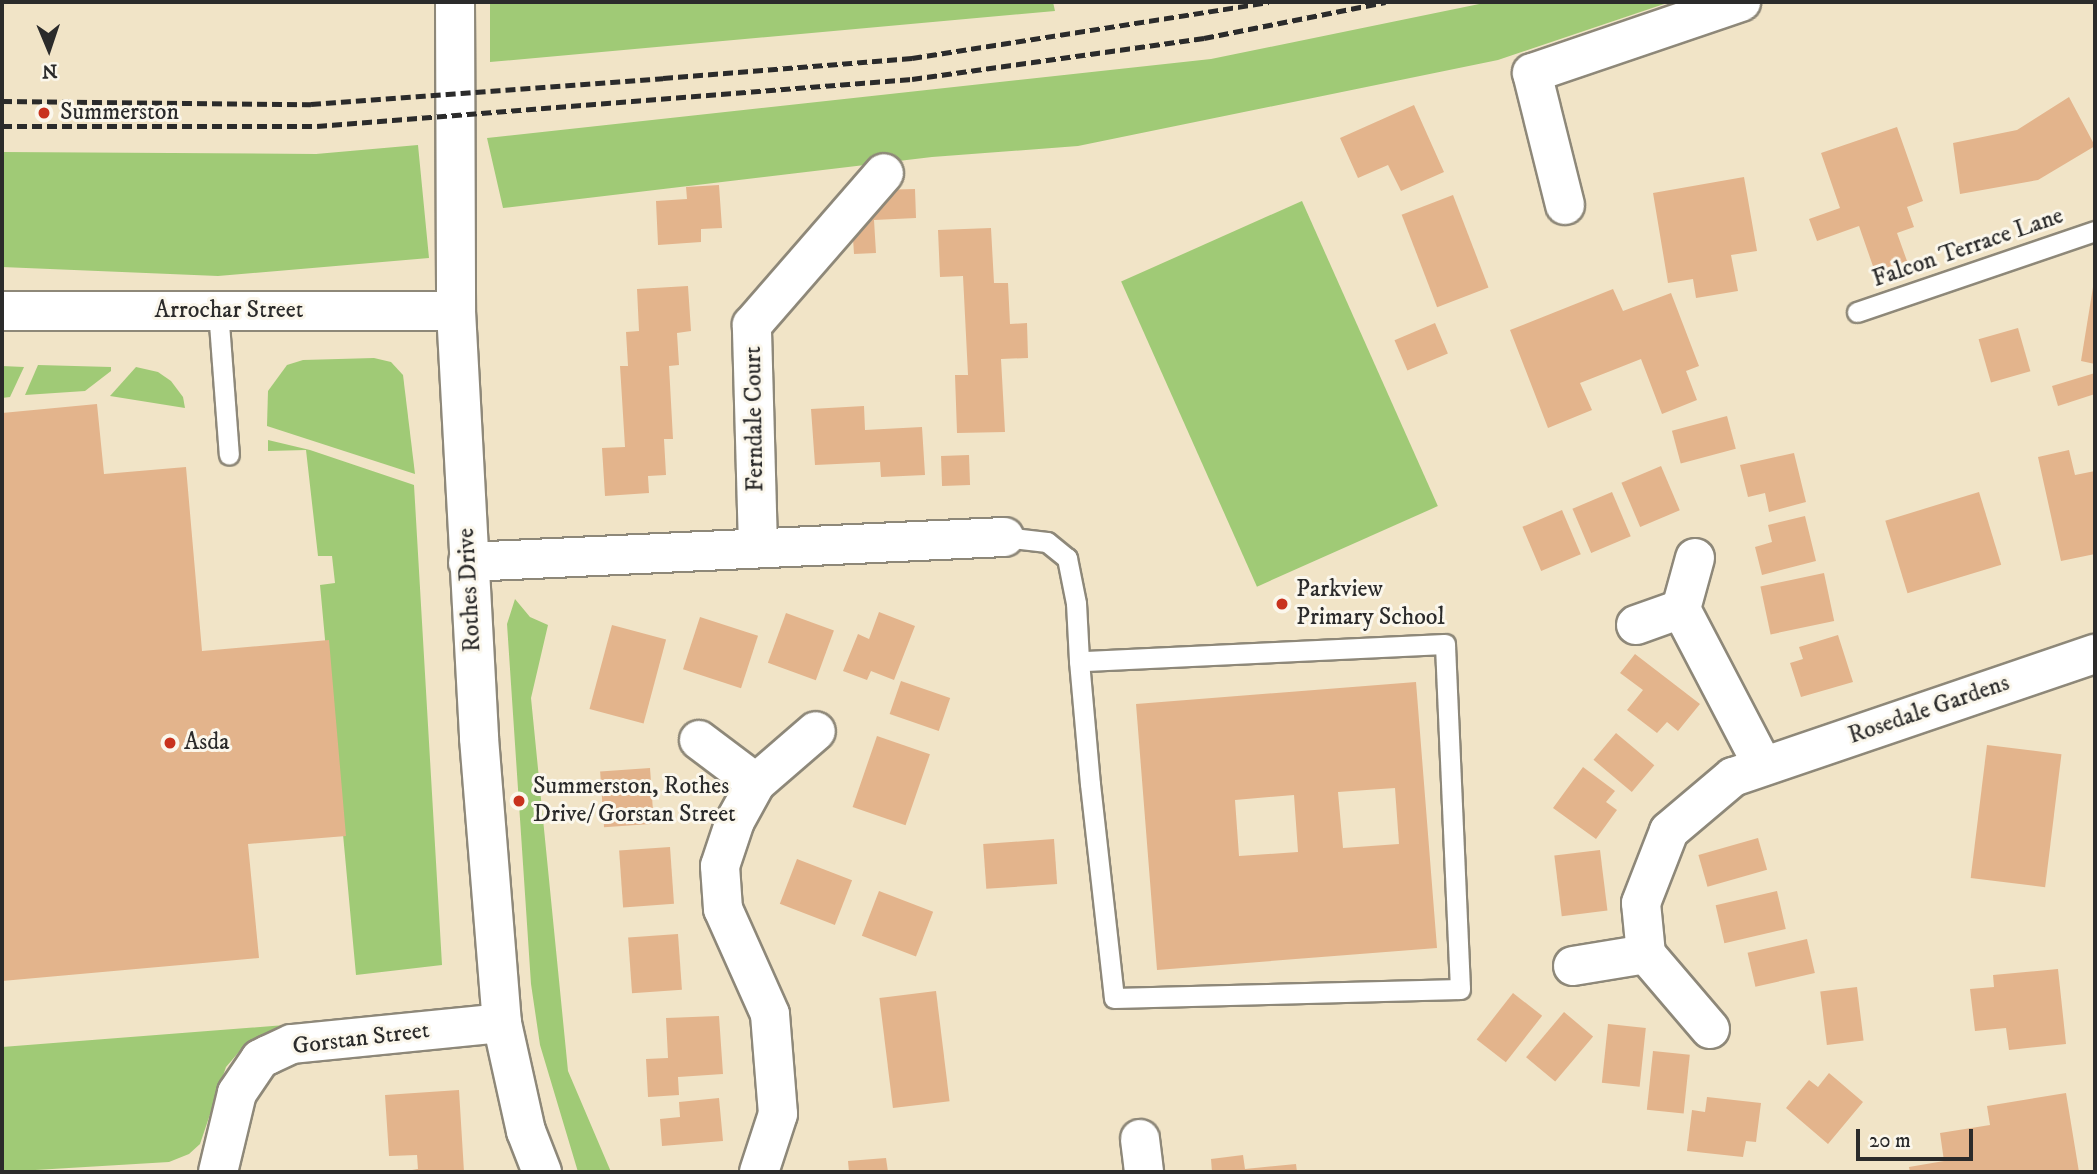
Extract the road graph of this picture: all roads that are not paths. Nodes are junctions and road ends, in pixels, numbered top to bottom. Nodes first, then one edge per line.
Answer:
1 (455, 2) edge
2 (1741, 2) edge
3 (884, 173) dead end
4 (1565, 205) dead end
5 (2095, 231) edge
6 (218, 310) junction
7 (2, 311) edge
8 (456, 311) junction
9 (1857, 312) dead end
10 (229, 456) dead end
11 (1004, 537) joint
12 (758, 546) junction
13 (1695, 558) dead end
14 (468, 562) junction
15 (1681, 609) junction
16 (1636, 625) dead end
17 (2095, 654) edge
18 (1079, 661) junction
19 (816, 731) dead end
20 (699, 740) dead end
21 (1763, 766) junction
22 (756, 783) junction
23 (1646, 954) junction
24 (1573, 966) dead end
25 (502, 1023) junction
26 (1710, 1029) dead end
27 (218, 1172) edge
28 (542, 1172) edge
29 (759, 1172) edge

1 - 8 street, Rothes Drive
2 - 4 street
3 - 12 street, Ferndale Court
5 - 9 lane, Falcon Terrace Lane
6 - 7 street, Arrochar Street
6 - 8 street, Arrochar Street
6 - 10 lane
8 - 14 street, Rothes Drive
11 - 12 street
11 - 18 lane
12 - 14 street
13 - 15 street
14 - 25 street, Rothes Drive
15 - 16 street
15 - 21 street
17 - 21 street, Rosedale Gardens
18 - 18 lane
19 - 22 street
20 - 22 street
21 - 23 street, Rosedale Gardens
22 - 29 street
23 - 24 street
23 - 26 street
25 - 27 street, Gorstan Street
25 - 28 street, Rothes Drive

